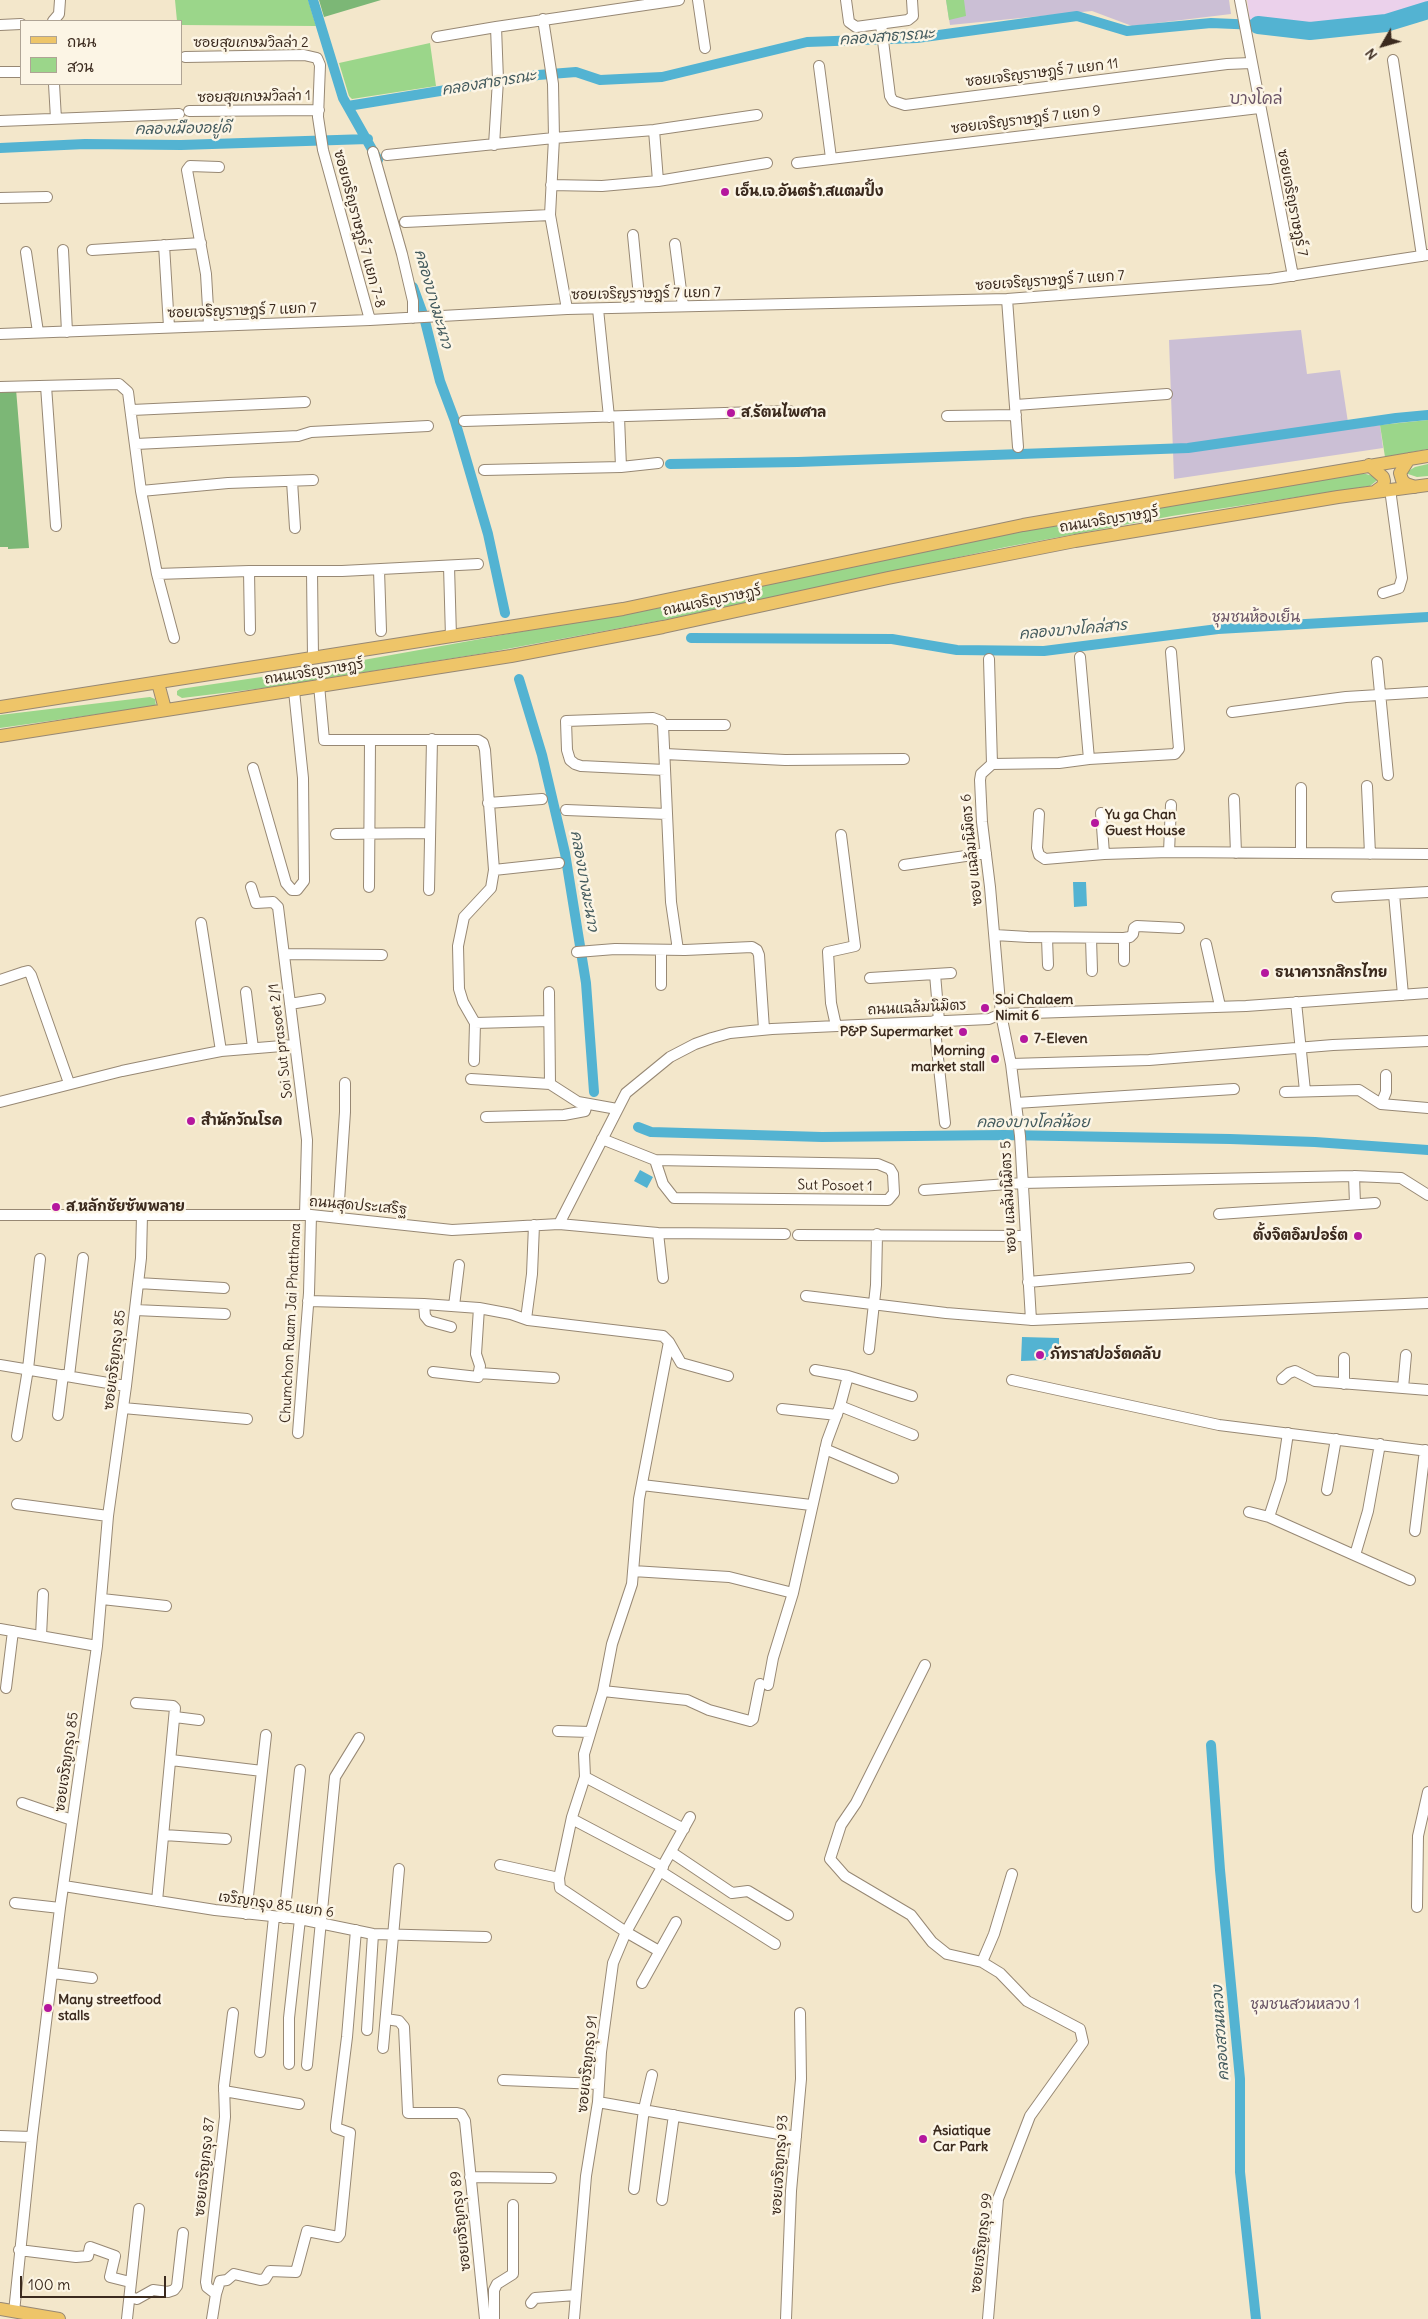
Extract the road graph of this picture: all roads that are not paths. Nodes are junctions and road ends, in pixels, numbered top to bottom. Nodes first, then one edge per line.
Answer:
1 (60, 0) edge
2 (679, 0) edge
3 (698, 0) edge
4 (846, 0) edge
5 (912, 0) edge
6 (1240, 2) edge
7 (543, 19) junction
8 (54, 20) edge
9 (20, 24) edge
10 (0, 25) edge
11 (496, 27) junction
12 (881, 28) junction
13 (437, 36) dead end
14 (705, 48) dead end
15 (185, 57) dead end
16 (317, 58) joint
17 (1393, 60) dead end
18 (1251, 63) junction
19 (819, 66) dead end
20 (0, 72) edge
21 (20, 72) edge
22 (54, 85) edge
23 (1259, 108) junction
24 (318, 110) junction
25 (189, 111) dead end
26 (179, 114) dead end
27 (757, 114) dead end
28 (56, 119) junction
29 (0, 121) edge
30 (654, 130) junction
31 (554, 138) junction
32 (494, 145) junction
33 (373, 152) dead end
34 (387, 155) dead end
35 (831, 158) junction
36 (767, 163) dead end
37 (797, 163) dead end
38 (219, 167) dead end
39 (658, 181) junction
40 (551, 185) junction
41 (47, 197) dead end
42 (0, 198) edge
43 (550, 215) junction
44 (404, 222) dead end
45 (633, 234) dead end
46 (201, 243) junction
47 (675, 244) dead end
48 (164, 245) junction
49 (63, 250) dead end
50 (92, 250) dead end
51 (26, 252) dead end
52 (1425, 255) edge
53 (1293, 276) junction
54 (1007, 299) junction
55 (683, 306) junction
56 (640, 307) junction
57 (598, 309) junction
58 (567, 310) junction
59 (414, 318) junction
60 (370, 320) junction
61 (208, 325) junction
62 (169, 327) junction
63 (38, 332) junction
64 (68, 332) junction
65 (0, 334) edge
66 (46, 386) junction
67 (0, 387) edge
68 (1167, 394) dead end
69 (305, 402) dead end
70 (132, 410) junction
71 (1016, 410) junction
72 (790, 411) dead end
73 (947, 416) dead end
74 (614, 417) junction
75 (464, 421) dead end
76 (428, 426) dead end
77 (136, 444) junction
78 (1018, 447) dead end
79 (1428, 456) edge
80 (1409, 459) junction
81 (658, 463) dead end
82 (1369, 465) junction
83 (621, 467) junction
84 (484, 470) dead end
85 (313, 480) dead end
86 (292, 481) junction
87 (1428, 485) edge
88 (1415, 487) junction
89 (1390, 489) junction
90 (141, 491) junction
91 (1376, 492) junction
92 (56, 526) dead end
93 (295, 528) dead end
94 (478, 564) dead end
95 (449, 566) junction
96 (379, 570) junction
97 (249, 571) junction
98 (312, 571) junction
99 (157, 574) junction
100 (1383, 593) dead end
101 (250, 630) dead end
102 (381, 631) dead end
103 (451, 637) junction
104 (174, 638) dead end
105 (1171, 652) dead end
106 (1080, 657) dead end
107 (313, 658) junction
108 (989, 659) dead end
109 (1377, 662) dead end
110 (158, 682) junction
111 (318, 686) junction
112 (294, 691) junction
113 (1428, 692) edge
114 (1381, 695) junction
115 (0, 707) edge
116 (165, 708) junction
117 (1232, 712) dead end
118 (663, 725) junction
119 (725, 725) dead end
120 (0, 736) edge
121 (432, 739) junction
122 (370, 741) junction
123 (665, 754) junction
124 (1089, 758) junction
125 (904, 759) dead end
126 (992, 764) junction
127 (254, 768) dead end
128 (665, 770) junction
129 (1388, 775) dead end
130 (1367, 786) dead end
131 (1301, 788) dead end
132 (1234, 798) dead end
133 (542, 799) dead end
134 (488, 803) junction
135 (1171, 805) dead end
136 (566, 810) dead end
137 (1101, 813) dead end
138 (667, 814) junction
139 (1039, 814) dead end
140 (430, 833) junction
141 (336, 834) dead end
142 (370, 834) junction
143 (841, 835) dead end
144 (1169, 852) junction
145 (986, 853) junction
146 (1236, 853) junction
147 (1104, 854) junction
148 (1301, 854) junction
149 (1370, 854) junction
150 (1428, 854) edge
151 (559, 863) dead end
152 (904, 865) dead end
153 (494, 870) junction
154 (250, 887) dead end
155 (369, 887) dead end
156 (429, 890) dead end
157 (1428, 892) edge
158 (1394, 894) junction
159 (1337, 897) dead end
160 (201, 923) dead end
161 (1179, 928) dead end
162 (995, 935) junction
163 (1047, 938) junction
164 (1092, 938) junction
165 (1124, 938) junction
166 (1206, 944) dead end
167 (661, 950) junction
168 (678, 950) junction
169 (577, 952) dead end
170 (284, 954) junction
171 (382, 955) dead end
172 (1124, 961) dead end
173 (1048, 965) dead end
174 (1092, 971) dead end
175 (951, 973) dead end
176 (935, 974) junction
177 (870, 978) dead end
178 (0, 980) edge
179 (661, 985) dead end
180 (246, 992) dead end
181 (549, 992) dead end
182 (1428, 993) edge
183 (1403, 995) junction
184 (320, 999) dead end
185 (1296, 1002) junction
186 (290, 1004) junction
187 (1220, 1006) junction
188 (1001, 1014) junction
189 (549, 1021) junction
190 (937, 1021) junction
191 (475, 1023) junction
192 (836, 1026) junction
193 (764, 1029) junction
194 (1428, 1041) edge
195 (294, 1045) junction
196 (1300, 1047) junction
197 (253, 1048) junction
198 (221, 1051) junction
199 (474, 1061) dead end
200 (1011, 1064) junction
201 (1386, 1075) dead end
202 (471, 1079) dead end
203 (69, 1083) junction
204 (345, 1083) dead end
205 (550, 1084) junction
206 (1234, 1089) dead end
207 (1305, 1091) junction
208 (1285, 1092) dead end
209 (0, 1102) edge
210 (587, 1104) junction
211 (1016, 1104) junction
212 (1381, 1104) junction
213 (1428, 1108) edge
214 (617, 1109) junction
215 (486, 1116) dead end
216 (945, 1123) dead end
217 (602, 1139) junction
218 (655, 1160) junction
219 (1354, 1176) junction
220 (1022, 1183) junction
221 (924, 1190) dead end
222 (1428, 1195) edge
223 (1375, 1203) dead end
224 (1355, 1204) junction
225 (1219, 1214) dead end
226 (0, 1215) edge
227 (142, 1215) junction
228 (308, 1215) junction
229 (338, 1216) junction
230 (559, 1224) junction
231 (534, 1225) junction
232 (658, 1233) junction
233 (785, 1234) dead end
234 (877, 1234) junction
235 (798, 1235) dead end
236 (1025, 1236) junction
237 (83, 1258) dead end
238 (40, 1259) dead end
239 (459, 1265) dead end
240 (1189, 1268) dead end
241 (662, 1278) dead end
242 (1028, 1282) junction
243 (138, 1283) junction
244 (224, 1288) dead end
245 (806, 1296) dead end
246 (308, 1302) junction
247 (1428, 1303) edge
248 (424, 1304) junction
249 (874, 1305) junction
250 (454, 1306) junction
251 (479, 1308) junction
252 (135, 1310) junction
253 (225, 1314) dead end
254 (526, 1320) junction
255 (1031, 1320) junction
256 (451, 1327) dead end
257 (669, 1342) junction
258 (868, 1349) dead end
259 (1406, 1355) dead end
260 (1344, 1358) dead end
261 (0, 1365) edge
262 (28, 1369) junction
263 (815, 1370) dead end
264 (433, 1372) dead end
265 (479, 1373) junction
266 (66, 1376) junction
267 (728, 1376) dead end
268 (848, 1376) junction
269 (554, 1378) dead end
270 (1282, 1379) dead end
271 (1012, 1380) dead end
272 (1344, 1384) junction
273 (126, 1386) junction
274 (1403, 1388) junction
275 (1428, 1390) edge
276 (912, 1396) dead end
277 (123, 1408) junction
278 (782, 1409) dead end
279 (838, 1411) junction
280 (58, 1415) dead end
281 (247, 1419) dead end
282 (298, 1433) dead end
283 (1288, 1433) junction
284 (913, 1435) dead end
285 (17, 1436) dead end
286 (1336, 1439) junction
287 (1380, 1444) junction
288 (825, 1449) junction
289 (1426, 1450) edge
290 (893, 1478) dead end
291 (642, 1485) junction
292 (1327, 1490) dead end
293 (17, 1504) dead end
294 (811, 1505) junction
295 (1249, 1512) dead end
296 (108, 1516) junction
297 (1269, 1517) junction
298 (1415, 1531) dead end
299 (1355, 1555) junction
300 (633, 1571) junction
301 (1410, 1580) dead end
302 (43, 1594) dead end
303 (793, 1594) junction
304 (102, 1599) junction
305 (166, 1606) dead end
306 (0, 1629) edge
307 (12, 1631) junction
308 (41, 1636) junction
309 (97, 1646) junction
310 (925, 1665) dead end
311 (6, 1688) dead end
312 (603, 1691) junction
313 (136, 1703) dead end
314 (175, 1717) junction
315 (199, 1720) dead end
316 (558, 1731) dead end
317 (590, 1732) junction
318 (266, 1735) dead end
319 (359, 1738) dead end
320 (171, 1760) junction
321 (300, 1770) dead end
322 (262, 1771) junction
323 (585, 1777) junction
324 (1428, 1792) edge
325 (22, 1803) dead end
326 (690, 1817) dead end
327 (572, 1819) junction
328 (72, 1820) junction
329 (684, 1829) junction
330 (164, 1835) junction
331 (226, 1839) dead end
332 (670, 1852) junction
333 (500, 1865) dead end
334 (398, 1869) dead end
335 (661, 1869) junction
336 (1012, 1874) dead end
337 (558, 1878) junction
338 (64, 1886) junction
339 (156, 1901) junction
340 (15, 1903) dead end
341 (1417, 1907) dead end
342 (60, 1908) junction
343 (246, 1914) junction
344 (788, 1915) dead end
345 (279, 1918) junction
346 (300, 1919) junction
347 (676, 1922) dead end
348 (320, 1923) junction
349 (356, 1930) junction
350 (626, 1932) junction
351 (373, 1934) junction
352 (394, 1935) junction
353 (486, 1936) dead end
354 (775, 1944) dead end
355 (659, 1951) junction
356 (982, 1962) junction
357 (53, 1973) junction
358 (92, 1978) dead end
359 (642, 1983) dead end
360 (800, 2013) dead end
361 (233, 2014) dead end
362 (386, 2019) junction
363 (367, 2030) dead end
364 (383, 2048) dead end
365 (260, 2052) dead end
366 (289, 2064) dead end
367 (307, 2065) dead end
368 (652, 2075) dead end
369 (503, 2080) dead end
370 (598, 2084) junction
371 (224, 2091) junction
372 (598, 2102) junction
373 (299, 2104) dead end
374 (644, 2109) junction
375 (674, 2115) junction
376 (0, 2136) edge
377 (32, 2137) junction
378 (796, 2137) junction
379 (470, 2177) junction
380 (551, 2178) dead end
381 (634, 2189) dead end
382 (662, 2200) dead end
383 (512, 2205) dead end
384 (139, 2209) dead end
385 (183, 2232) dead end
386 (20, 2250) junction
387 (130, 2282) junction
388 (216, 2294) junction
389 (576, 2295) junction
390 (130, 2297) junction
391 (531, 2302) dead end
392 (5, 2312) edge
393 (50, 2318) edge
394 (127, 2319) edge
395 (212, 2319) edge
396 (485, 2319) edge
397 (494, 2319) edge
398 (574, 2319) edge
399 (786, 2319) edge
400 (988, 2319) edge

1 - 8 street
2 - 7 street
3 - 14 street
4 - 12 street
5 - 12 street
6 - 18 street, ซอยเจริญราษฎร์ 7
7 - 11 street
7 - 31 street
9 - 10 street
11 - 13 street
11 - 32 street
12 - 18 street, ซอยเจริญราษฎร์ 7 แยก 11
15 - 16 street, ซอยสุขเกษมวิลล่า 2
16 - 24 street, ซอยเจริญราษฎร์ 7 แยก 7-8
17 - 52 street
18 - 23 street, ซอยเจริญราษฎร์ 7
19 - 35 street
20 - 21 street
22 - 28 street
23 - 35 street, ซอยเจริญราษฎร์ 7 แยก 9
23 - 53 street, ซอยเจริญราษฎร์ 7
24 - 25 street, ซอยสุขเกษมวิลล่า 1
24 - 60 street, ซอยเจริญราษฎร์ 7 แยก 7-8
26 - 28 street
27 - 30 street
28 - 29 street
30 - 31 street
30 - 39 street
31 - 32 street
31 - 40 street
32 - 34 street
33 - 59 street
35 - 37 street, ซอยเจริญราษฎร์ 7 แยก 9
36 - 39 street
38 - 46 street
39 - 40 street
40 - 43 street
41 - 42 street
43 - 44 street
43 - 58 street
45 - 56 street
46 - 48 street
46 - 61 street
47 - 55 street
48 - 50 street
48 - 62 street
49 - 64 street
51 - 63 street
52 - 53 street, ซอยเจริญราษฎร์ 7
53 - 54 street, ซอยเจริญราษฎร์ 7 แยก 7
54 - 55 street, ซอยเจริญราษฎร์ 7 แยก 7
54 - 71 street
55 - 56 street, ซอยเจริญราษฎร์ 7 แยก 7
56 - 57 street, ซอยเจริญราษฎร์ 7 แยก 7
57 - 58 street, ซอยเจริญราษฎร์ 7 แยก 7
57 - 74 street
58 - 59 street, ซอยเจริญราษฎร์ 7 แยก 7
59 - 60 street, ซอยเจริญราษฎร์ 7 แยก 7
60 - 61 street, ซอยเจริญราษฎร์ 7 แยก 7
61 - 62 street, ซอยเจริญราษฎร์ 7 แยก 7
62 - 64 street, ซอยเจริญราษฎร์ 7 แยก 7
63 - 64 street, ซอยเจริญราษฎร์ 7 แยก 7
63 - 65 street, ซอยเจริญราษฎร์ 7 แยก 7
66 - 67 street
66 - 70 street
66 - 92 street
68 - 71 street
69 - 70 street
70 - 77 street
71 - 73 street
71 - 78 street
72 - 74 street
74 - 75 street
74 - 83 street
76 - 77 street
77 - 90 street
79 - 80 main road, ถนนเจริญราษฎร์
80 - 82 main road, ถนนเจริญราษฎร์
80 - 88 main road
81 - 83 street
82 - 91 main road
82 - 103 main road, ถนนเจริญราษฎร์
83 - 84 street
85 - 86 street
86 - 90 street
86 - 93 street
87 - 88 main road, ถนนเจริญราษฎร์
88 - 89 main road, ถนนเจริญราษฎร์
89 - 91 main road, ถนนเจริญราษฎร์
89 - 100 street
90 - 99 street
91 - 111 main road, ถนนเจริญราษฎร์
94 - 95 street
95 - 96 street
95 - 103 street
96 - 98 street
96 - 102 street
97 - 98 street
97 - 99 street
97 - 101 street
98 - 107 street
99 - 104 street
103 - 107 main road, ถนนเจริญราษฎร์
105 - 124 street
106 - 124 street
107 - 110 main road, ถนนเจริญราษฎร์
108 - 126 street
109 - 114 street
110 - 115 main road, ถนนเจริญราษฎร์
110 - 116 main road
111 - 112 main road, ถนนเจริญราษฎร์
111 - 122 street
112 - 116 main road, ถนนเจริญราษฎร์
112 - 127 street
113 - 114 street
114 - 117 street
114 - 129 street
116 - 120 main road, ถนนเจริญราษฎร์
118 - 119 street
118 - 123 street
118 - 128 street
121 - 122 street
121 - 134 street
121 - 140 street
122 - 142 street
123 - 125 street
123 - 128 street
124 - 126 street
126 - 145 street, ซอย แฉล้มนิมิตร 6
128 - 138 street
130 - 149 street
131 - 148 street
132 - 146 street
133 - 134 street
134 - 153 street
135 - 144 street
136 - 138 street
137 - 147 street
138 - 168 street
139 - 147 street
140 - 142 street
140 - 156 street
141 - 142 street
142 - 155 street
143 - 192 street
144 - 146 street
144 - 147 street
145 - 152 street
145 - 162 street, ซอย แฉล้มนิมิตร 6
146 - 148 street
148 - 149 street
149 - 150 street
151 - 153 street
153 - 191 street
154 - 170 street, Soi Sut prasoet 2/1
157 - 158 street
158 - 159 street
158 - 183 street
160 - 198 street
161 - 165 street
162 - 163 street
162 - 188 street, ซอย แฉล้มนิมิตร 6
163 - 164 street
163 - 173 street
164 - 165 street
164 - 174 street
165 - 172 street
166 - 187 street
167 - 168 street
167 - 169 street
167 - 179 street
168 - 193 street
170 - 171 street
170 - 186 street, Soi Sut prasoet 2/1
175 - 176 street
176 - 177 street
176 - 190 street
178 - 203 street
180 - 197 street
181 - 189 street
182 - 183 street, ถนนแฉล้มนิมิตร
183 - 185 street, ถนนแฉล้มนิมิตร
184 - 186 street
185 - 187 street, ถนนแฉล้มนิมิตร
185 - 196 street
186 - 195 street, Soi Sut prasoet 2/1
187 - 188 street, ถนนแฉล้มนิมิตร
188 - 190 street, ถนนแฉล้มนิมิตร
188 - 200 street, ซอย แฉล้มนิมิตร 5
189 - 191 street
189 - 205 street
190 - 192 street, ถนนแฉล้มนิมิตร
190 - 216 street
191 - 199 street
192 - 193 street, ถนนแฉล้มนิมิตร
193 - 214 street, ถนนแฉล้มนิมิตร
194 - 196 street
195 - 197 street
195 - 228 street, Soi Sut prasoet 2/1
196 - 200 street
196 - 207 street
197 - 198 street
198 - 203 street
200 - 211 street, ซอย แฉล้มนิมิตร 5
201 - 212 street
202 - 205 street
203 - 209 street
204 - 229 street
205 - 210 street
206 - 211 street
207 - 208 street
207 - 212 street
210 - 214 street
210 - 215 street
211 - 220 street, ซอย แฉล้มนิมิตร 5
212 - 213 street
214 - 217 street
217 - 218 street, Sut Posoet 1
217 - 230 street
218 - 218 street, Sut Posoet 1
219 - 220 street
219 - 222 street
219 - 224 street
220 - 221 street
220 - 236 street, ซอย แฉล้มนิมิตร 5
223 - 224 street
224 - 225 street
226 - 227 street, ถนนสุดประเสริฐ
227 - 228 street, ถนนสุดประเสริฐ
227 - 243 street, ซอยเจริญกรุง 85
228 - 229 street, ถนนสุดประเสริฐ
228 - 246 street, Chumchon Ruam Jai Phatthana
229 - 231 street, ถนนสุดประเสริฐ
230 - 231 street, ถนนสุดประเสริฐ
230 - 232 street, ถนนสุดประเสริฐ
231 - 254 street
232 - 233 street, ถนนสุดประเสริฐ
232 - 241 street
234 - 235 street
234 - 236 street
234 - 249 street
236 - 242 street, ซอย แฉล้มนิมิตร 5
237 - 266 street
238 - 262 street
239 - 250 street
240 - 242 street
242 - 255 street, ซอย แฉล้มนิมิตร 5
243 - 244 street
243 - 252 street, ซอยเจริญกรุง 85
245 - 249 street
246 - 248 street
246 - 282 street, Chumchon Ruam Jai Phatthana
247 - 255 street
248 - 250 street
248 - 256 street
249 - 255 street
249 - 258 street
250 - 251 street
251 - 254 street
251 - 265 street
252 - 253 street
252 - 273 street, ซอยเจริญกรุง 85
254 - 257 street
257 - 267 street
257 - 291 street
259 - 274 street
260 - 272 street
261 - 262 street
262 - 266 street
262 - 285 street
263 - 268 street
264 - 265 street
265 - 269 street
266 - 273 street
266 - 280 street
268 - 276 street
268 - 279 street
270 - 272 street
271 - 283 street
272 - 274 street
273 - 277 street, ซอยเจริญกรุง 85
274 - 275 street
277 - 281 street
277 - 296 street, ซอยเจริญกรุง 85
278 - 279 street
279 - 284 street
279 - 288 street
283 - 286 street
283 - 297 street
286 - 287 street
286 - 292 street
287 - 289 street
287 - 299 street
288 - 290 street
288 - 294 street
289 - 298 street
291 - 294 street
291 - 300 street
293 - 296 street
294 - 303 street
295 - 297 street
296 - 304 street, ซอยเจริญกรุง 85
297 - 299 street
299 - 301 street
300 - 303 street
300 - 312 street
302 - 308 street
303 - 312 street
304 - 305 street
304 - 309 street, ซอยเจริญกรุง 85
306 - 307 street
307 - 308 street
307 - 311 street
308 - 309 street
309 - 328 street, ซอยเจริญกรุง 85
310 - 356 street
312 - 317 street
313 - 314 street
314 - 315 street
314 - 320 street
316 - 317 street
317 - 323 street
318 - 322 street
319 - 348 street
320 - 322 street
320 - 330 street
321 - 345 street
322 - 343 street
323 - 327 street
323 - 329 street
324 - 341 street
325 - 328 street
326 - 329 street, ซอยเจริญกรุง 91
327 - 335 street
327 - 337 street
328 - 338 street, ซอยเจริญกรุง 85
329 - 332 street, ซอยเจริญกรุง 91
330 - 331 street
330 - 339 street
332 - 335 street, ซอยเจริญกรุง 91
332 - 344 street
333 - 337 street
334 - 352 street
335 - 350 street, ซอยเจริญกรุง 91
335 - 354 street
336 - 356 street
337 - 350 street
338 - 339 street, เจริญกรุง 85 แยก 6
338 - 342 street, ซอยเจริญกรุง 85
339 - 343 street, เจริญกรุง 85 แยก 6
340 - 342 street
342 - 357 street, ซอยเจริญกรุง 85
343 - 345 street, เจริญกรุง 85 แยก 6
345 - 346 street, เจริญกรุง 85 แยก 6
345 - 365 street
346 - 348 street, เจริญกรุง 85 แยก 6
346 - 366 street
347 - 355 street
348 - 349 street, เจริญกรุง 85 แยก 6
348 - 367 street
349 - 351 street, เจริญกรุง 85 แยก 6
349 - 388 street
350 - 355 street
350 - 370 street, ซอยเจริญกรุง 91
351 - 352 street, เจริญกรุง 85 แยก 6
351 - 363 street
352 - 353 street, เจริญกรุง 85 แยก 6
352 - 362 street
355 - 359 street
356 - 400 street, ซอยเจริญกรุง 99
357 - 358 street
357 - 377 street, ซอยเจริญกรุง 85
360 - 378 street, ซอยเจริญกรุง 93
361 - 371 street, ซอยเจริญกรุง 87
362 - 364 street
362 - 379 street, ซอยเจริญกรุง 89
368 - 374 street
369 - 370 street
370 - 372 street, ซอยเจริญกรุง 91
371 - 373 street
371 - 388 street, ซอยเจริญกรุง 87
372 - 374 street
372 - 389 street, ซอยเจริญกรุง 91
374 - 375 street
374 - 381 street
375 - 378 street
375 - 382 street
376 - 377 street
377 - 386 street, ซอยเจริญกรุง 85
378 - 399 street, ซอยเจริญกรุง 93
379 - 380 street
379 - 396 street, ซอยเจริญกรุง 89
383 - 397 street
384 - 387 street
385 - 390 street
386 - 387 street
386 - 392 street, ซอยเจริญกรุง 85
387 - 390 street
388 - 395 street
389 - 391 street
389 - 398 street, ซอยเจริญกรุง 91
390 - 394 street
392 - 393 main road

